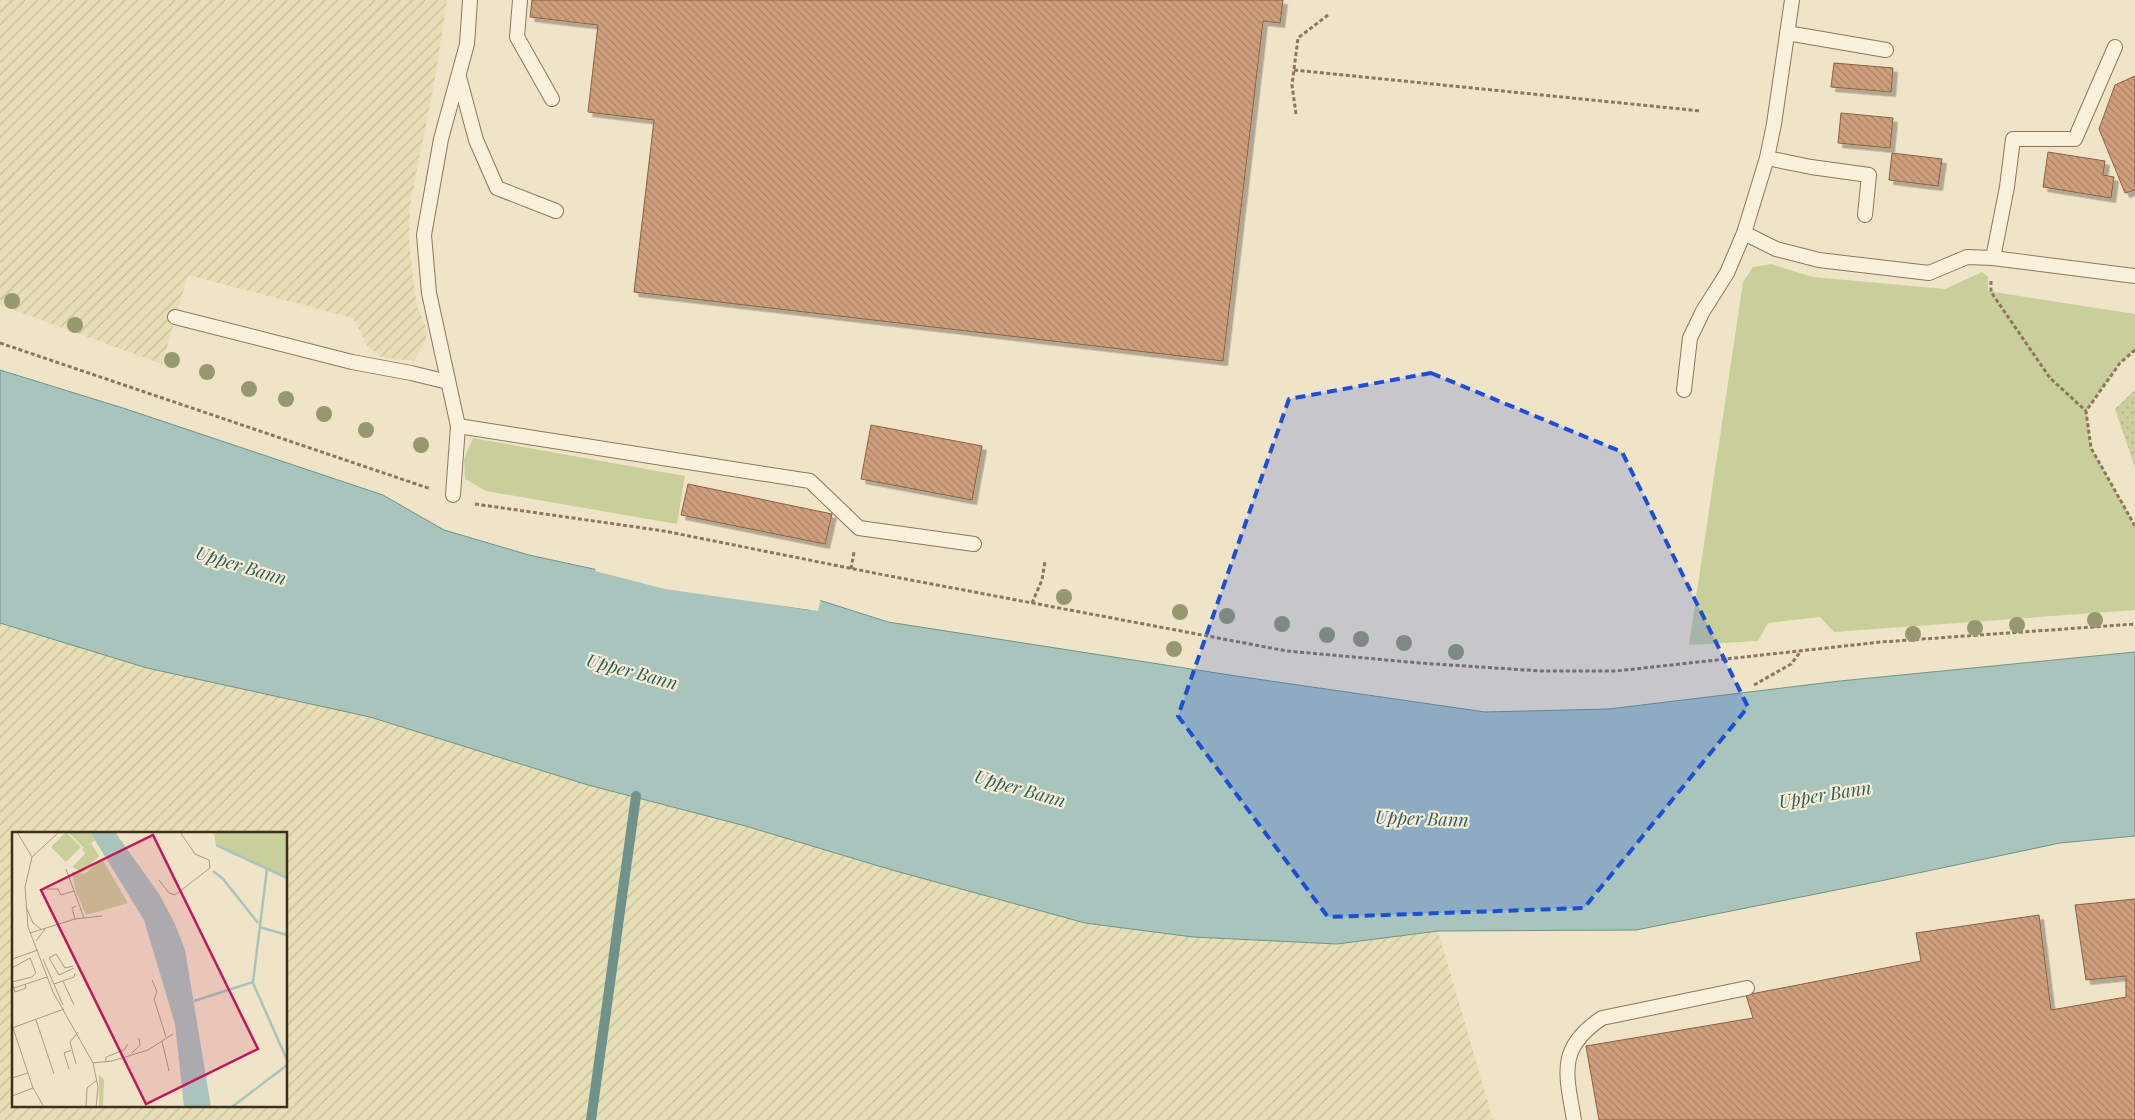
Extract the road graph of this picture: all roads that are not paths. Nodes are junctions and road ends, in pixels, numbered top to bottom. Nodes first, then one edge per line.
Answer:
1 (470, 0) edge
2 (520, 0) edge
3 (1792, 0) edge
4 (1787, 33) junction
5 (2115, 48) dead end
6 (1886, 50) dead end
7 (459, 76) junction
8 (552, 99) dead end
9 (1767, 158) junction
10 (556, 211) dead end
11 (1865, 215) dead end
12 (1744, 233) junction
13 (1993, 258) junction
14 (2135, 276) edge
15 (175, 317) dead end
16 (448, 382) junction
17 (1684, 390) dead end
18 (458, 426) junction
19 (453, 496) road end
20 (974, 544) dead end
21 (1747, 988) dead end
22 (1574, 1120) edge

1 - 7 lane
2 - 8 lane
3 - 4 lane
4 - 6 lane
4 - 9 lane
5 - 13 lane
7 - 10 lane
7 - 16 lane
9 - 11 lane
9 - 12 lane
12 - 13 lane
12 - 17 lane
13 - 14 lane
15 - 16 lane
16 - 18 lane
18 - 19 lane
18 - 20 lane
21 - 22 lane

